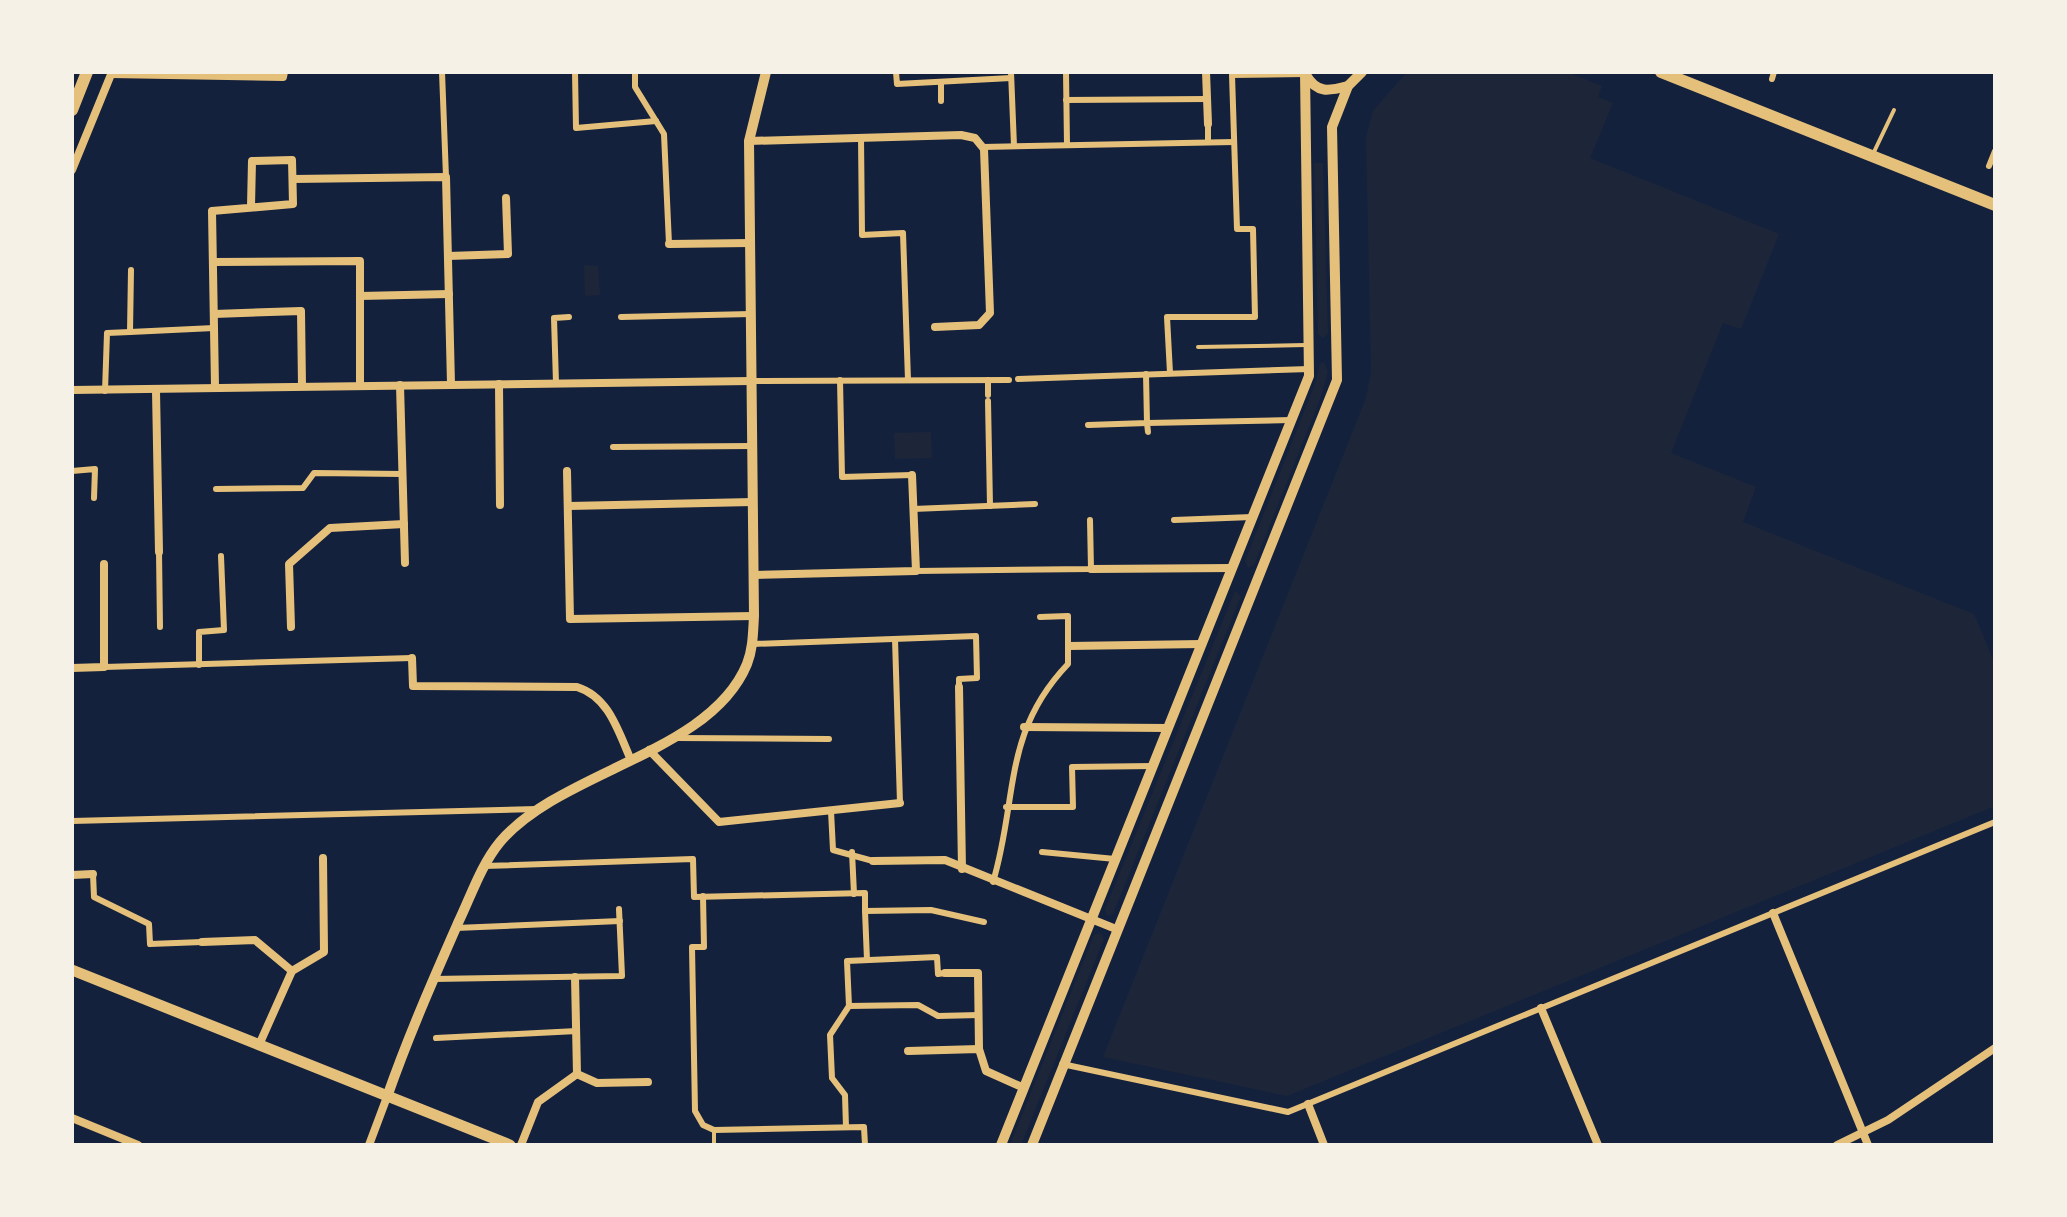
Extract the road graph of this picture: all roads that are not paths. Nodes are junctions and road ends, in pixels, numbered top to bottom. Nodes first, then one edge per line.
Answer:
1 (87, 72) edge
2 (284, 72) edge
3 (442, 72) edge
4 (575, 72) edge
5 (635, 72) edge
6 (766, 72) edge
7 (896, 72) edge
8 (1066, 72) edge
9 (1206, 72) edge
10 (1362, 72) edge
11 (1661, 72) edge
12 (111, 73) edge
13 (1305, 73) edge
14 (1011, 75) edge
15 (941, 82) junction
16 (1348, 86) junction
17 (1207, 99) junction
18 (1066, 100) junction
19 (941, 101) dead end
20 (72, 110) edge
21 (1894, 110) dead end
22 (656, 121) junction
23 (1208, 124) joint
24 (861, 137) junction
25 (749, 141) junction
26 (1208, 142) junction
27 (1234, 142) junction
28 (1067, 145) junction
29 (1014, 146) junction
30 (983, 147) junction
31 (1995, 151) edge
32 (1872, 156) junction
33 (1989, 166) dead end
34 (72, 170) edge
35 (446, 177) junction
36 (293, 179) junction
37 (506, 198) dead end
38 (1995, 205) edge
39 (251, 206) junction
40 (750, 243) junction
41 (669, 244) joint
42 (448, 256) junction
43 (213, 262) junction
44 (131, 270) dead end
45 (449, 294) junction
46 (360, 296) junction
47 (214, 314) junction
48 (751, 314) junction
49 (569, 317) dead end
50 (621, 317) dead end
51 (935, 327) dead end
52 (214, 328) junction
53 (130, 332) junction
54 (1308, 345) junction
55 (1198, 347) dead end
56 (1309, 369) junction
57 (1170, 373) junction
58 (1146, 374) junction
59 (1018, 379) dead end
60 (840, 380) junction
61 (908, 380) junction
62 (988, 380) junction
63 (1009, 380) dead end
64 (751, 381) junction
65 (556, 383) junction
66 (451, 384) junction
67 (499, 384) junction
68 (360, 385) junction
69 (400, 385) junction
70 (302, 386) junction
71 (215, 387) junction
72 (72, 390) edge
73 (105, 391) junction
74 (156, 391) junction
75 (1291, 419) junction
76 (1147, 423) junction
77 (1088, 425) dead end
78 (1148, 432) dead end
79 (752, 446) junction
80 (613, 447) dead end
81 (72, 471) edge
82 (567, 471) dead end
83 (403, 474) junction
84 (912, 475) joint
85 (216, 489) dead end
86 (94, 498) dead end
87 (753, 502) junction
88 (1035, 504) dead end
89 (500, 505) dead end
90 (569, 506) junction
91 (990, 506) junction
92 (913, 509) junction
93 (1252, 517) junction
94 (1090, 520) dead end
95 (1174, 520) dead end
96 (404, 524) junction
97 (159, 552) joint
98 (221, 556) dead end
99 (405, 563) dead end
100 (104, 564) dead end
101 (1232, 568) junction
102 (1091, 569) junction
103 (916, 571) junction
104 (753, 575) junction
105 (754, 616) junction
106 (1040, 617) dead end
107 (160, 627) dead end
108 (291, 627) dead end
109 (895, 639) junction
110 (753, 644) junction
111 (1202, 644) junction
112 (1069, 646) junction
113 (412, 658) joint
114 (199, 665) junction
115 (104, 667) junction
116 (72, 668) edge
117 (959, 687) joint
118 (1024, 727) junction
119 (1168, 728) junction
120 (669, 738) junction
121 (829, 739) dead end
122 (649, 750) junction
123 (631, 760) junction
124 (1153, 766) junction
125 (900, 803) joint
126 (1006, 807) junction
127 (537, 809) junction
128 (831, 811) junction
129 (72, 821) edge
130 (1995, 822) edge
131 (852, 852) junction
132 (1042, 852) dead end
133 (323, 858) dead end
134 (1115, 859) junction
135 (873, 861) joint
136 (484, 866) junction
137 (962, 869) junction
138 (93, 874) joint
139 (72, 875) edge
140 (993, 882) junction
141 (854, 894) junction
142 (703, 896) junction
143 (619, 909) dead end
144 (865, 911) junction
145 (1773, 913) junction
146 (1090, 920) junction
147 (620, 921) junction
148 (984, 922) dead end
149 (456, 928) junction
150 (1116, 929) junction
151 (202, 942) joint
152 (867, 960) junction
153 (72, 970) edge
154 (292, 971) junction
155 (945, 973) joint
156 (575, 977) junction
157 (433, 979) junction
158 (849, 1006) junction
159 (1541, 1008) junction
160 (979, 1015) junction
161 (577, 1031) junction
162 (436, 1038) dead end
163 (259, 1045) junction
164 (1995, 1048) edge
165 (979, 1049) junction
166 (908, 1051) dead end
167 (1062, 1064) junction
168 (577, 1074) junction
169 (648, 1082) dead end
170 (1024, 1088) junction
171 (387, 1097) junction
172 (1308, 1104) junction
173 (72, 1118) edge
174 (846, 1127) junction
175 (714, 1130) junction
176 (1863, 1133) junction
177 (138, 1145) edge
178 (369, 1145) edge
179 (510, 1145) edge
180 (521, 1145) edge
181 (714, 1145) edge
182 (865, 1145) edge
183 (1001, 1145) edge
184 (1032, 1145) edge
185 (1324, 1145) edge
186 (1598, 1145) edge
187 (1837, 1145) edge
188 (1868, 1145) edge

1 - 20 main road
2 - 12 street
3 - 35 street
4 - 22 street
5 - 22 street
6 - 25 street
7 - 15 street
8 - 18 street
9 - 17 street
10 - 16 street
11 - 32 main road
12 - 34 street
13 - 16 street
13 - 27 street
13 - 54 street
14 - 15 street
14 - 29 street
15 - 19 street
16 - 150 street
17 - 18 street
17 - 23 street
18 - 28 street
21 - 32 lane
22 - 41 street
23 - 26 street
24 - 25 street
24 - 30 street
24 - 61 street
25 - 40 street
26 - 27 street
26 - 28 street
27 - 57 street
28 - 29 street
29 - 30 street
30 - 51 street
31 - 33 street
32 - 38 main road
35 - 36 street
35 - 42 street
36 - 39 street
36 - 39 street
37 - 42 street
39 - 43 street
40 - 41 street
40 - 48 street
42 - 45 street
43 - 46 street
43 - 47 street
44 - 53 street
45 - 46 street
45 - 66 street
46 - 68 street
47 - 52 street
47 - 70 street
48 - 50 street
48 - 64 street
49 - 65 street
52 - 53 street
52 - 71 street
53 - 73 street
54 - 55 lane
54 - 56 street
56 - 57 street
56 - 75 street
57 - 58 street
58 - 59 street
58 - 76 street
60 - 61 street
60 - 64 street
60 - 84 street
61 - 62 street
62 - 63 street
62 - 91 street
64 - 65 street
64 - 79 street
65 - 67 street
66 - 67 street
66 - 69 street
67 - 89 street
68 - 69 street
68 - 70 street
69 - 83 street
70 - 71 street
71 - 74 street
72 - 73 street
73 - 74 street
74 - 97 street
75 - 76 street
75 - 93 street
76 - 77 street
76 - 78 street
79 - 80 street
79 - 87 street
81 - 86 street
82 - 90 street
83 - 85 street
83 - 96 street
84 - 92 street
87 - 90 street
87 - 104 street
88 - 91 street
90 - 105 street
91 - 92 street
92 - 103 street
93 - 95 street
93 - 101 street
94 - 102 street
96 - 99 street
96 - 108 street
97 - 107 street
98 - 114 street
100 - 115 street
101 - 102 street
101 - 111 street
102 - 103 street
103 - 104 street
104 - 105 street
105 - 110 street
106 - 112 street
109 - 110 street
109 - 117 street
109 - 125 street
110 - 120 street
111 - 112 street
111 - 119 street
112 - 118 street
113 - 114 street
113 - 123 street
114 - 115 street
115 - 116 street
117 - 137 street
118 - 119 street
118 - 126 street
119 - 124 street
120 - 121 street
120 - 122 street
122 - 123 street
122 - 128 street
123 - 127 street
124 - 126 street
124 - 134 street
125 - 128 street
126 - 140 street
127 - 129 street
127 - 136 street
128 - 131 street
130 - 145 street
131 - 135 street
131 - 141 street
132 - 134 street
133 - 154 street
134 - 146 street
135 - 137 street
136 - 142 street
136 - 149 street
137 - 140 street
138 - 139 street
138 - 151 street
140 - 146 street
141 - 142 street
141 - 144 street
142 - 175 street
143 - 147 street
144 - 148 street
144 - 152 street
145 - 159 street
145 - 176 street
146 - 150 street
146 - 170 street
147 - 149 street
147 - 156 street
149 - 157 street
150 - 167 street
151 - 154 street
152 - 155 street
152 - 158 street
153 - 163 main road
154 - 163 street
155 - 160 street
156 - 157 street
156 - 161 street
157 - 171 street
158 - 160 street
158 - 174 street
159 - 172 street
159 - 186 street
160 - 165 street
161 - 162 street
161 - 168 street
163 - 171 main road
164 - 176 street
165 - 166 street
165 - 170 street
167 - 172 street
167 - 184 street
168 - 169 street
168 - 180 street
170 - 183 street
171 - 178 street
171 - 179 main road
172 - 185 street
173 - 177 street
174 - 175 street
174 - 182 street
175 - 181 lane
176 - 187 street
176 - 188 street

